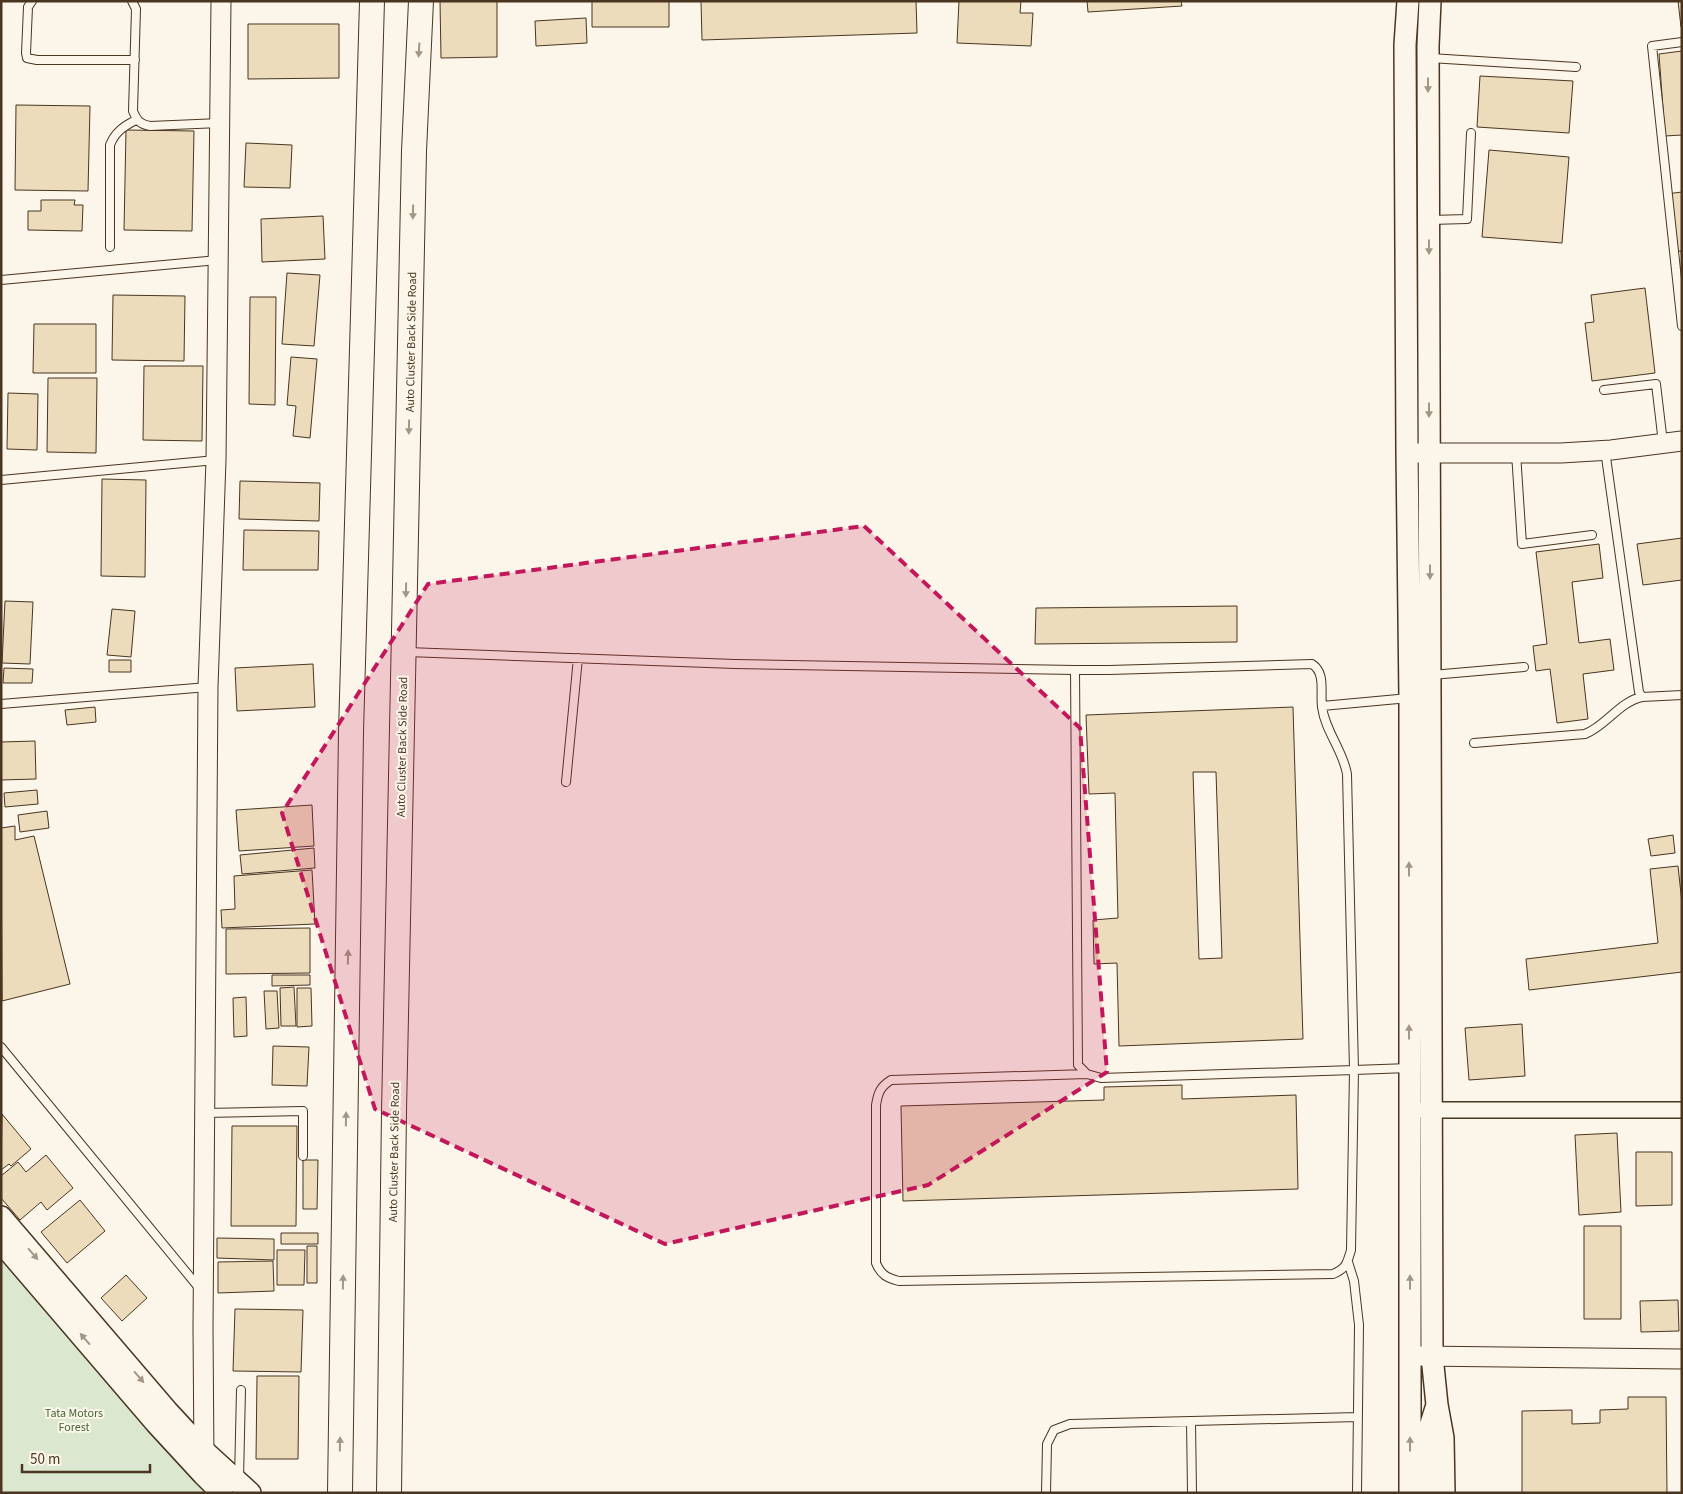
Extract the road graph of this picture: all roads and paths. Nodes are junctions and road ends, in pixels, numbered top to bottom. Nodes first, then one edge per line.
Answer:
1 (32, 1) edge
2 (132, 1) edge
3 (221, 1) edge
4 (372, 1) edge
5 (421, 1) edge
6 (1408, 1) edge
7 (1430, 1) edge
8 (1682, 42) edge
9 (1428, 58) junction
10 (135, 60) junction
11 (1576, 67) dead end
12 (136, 120) junction
13 (221, 122) junction
14 (1471, 133) dead end
15 (1428, 220) junction
16 (110, 247) dead end
17 (219, 260) junction
18 (1, 280) edge
19 (1682, 326) edge
20 (1604, 390) dead end
21 (1682, 441) edge
22 (1663, 443) junction
23 (1604, 450) junction
24 (1407, 452) junction
25 (1429, 453) junction
26 (1516, 453) junction
27 (216, 460) junction
28 (1, 480) edge
29 (1592, 535) dead end
30 (405, 652) junction
31 (578, 658) junction
32 (1423, 662) junction
33 (1524, 667) dead end
34 (1075, 670) junction
35 (208, 687) junction
36 (1682, 695) edge
37 (1410, 698) junction
38 (1642, 698) junction
39 (1, 704) edge
40 (1322, 706) junction
41 (1474, 743) dead end
42 (566, 782) dead end
43 (1, 1047) edge
44 (1409, 1068) junction
45 (1354, 1070) junction
46 (1087, 1074) junction
47 (1409, 1110) junction
48 (1432, 1110) junction
49 (1682, 1110) edge
50 (204, 1113) junction
51 (303, 1156) dead end
52 (1, 1217) edge
53 (1, 1242) edge
54 (1348, 1262) junction
55 (203, 1294) junction
56 (1410, 1356) junction
57 (1432, 1356) junction
58 (1682, 1358) edge
59 (241, 1390) dead end
60 (1437, 1405) junction
61 (1358, 1416) junction
62 (1192, 1421) junction
63 (204, 1451) junction
64 (203, 1474) junction
65 (237, 1490) edge
66 (340, 1493) edge
67 (389, 1493) edge
68 (1046, 1493) edge
69 (1192, 1493) edge
70 (1357, 1493) edge
71 (1410, 1493) edge
72 (1427, 1493) edge
73 (1444, 1493) edge

1 - 10 lane
2 - 10 lane
3 - 13 street
66 -> 4 main road
5 -> 30 main road, Auto Cluster Back Side Road
6 - 24 main road
7 - 9 main road
8 - 19 lane
9 - 11 lane
9 -> 15 main road
10 - 12 lane
12 - 13 lane
12 - 16 lane
13 - 17 street
14 - 15 lane
15 -> 25 main road
17 - 18 lane
17 - 27 street
20 - 22 lane
21 - 22 street
22 - 23 street
23 - 26 street
23 - 38 lane
24 - 25 street
24 - 32 main road
25 - 26 street
25 -> 32 main road
26 - 29 lane
27 - 28 lane
27 - 35 street
30 - 31 lane
30 - 67 main road, Auto Cluster Back Side Road
31 - 34 lane
31 - 42 lane
32 - 33 lane
32 - 37 main road
32 - 48 main road
34 - 40 lane
34 - 46 lane
35 - 39 lane
35 - 50 street
36 - 38 lane
37 - 40 lane
44 -> 37 main road
38 - 41 lane
40 - 45 lane
43 - 55 lane
44 - 45 lane
44 - 47 main road
45 - 46 lane
45 - 54 lane
46 - 54 lane
47 - 48 street
56 -> 47 main road
48 - 49 street
48 - 57 main road
50 - 51 lane
50 - 55 street
52 -> 63 main road
64 -> 53 main road
54 - 61 lane
55 - 63 street
56 - 57 street
71 -> 56 main road
57 - 58 street
57 - 60 main road
59 - 65 lane
60 - 72 main road
60 - 73 main road
61 - 62 lane
61 - 70 lane
62 - 68 lane
62 - 69 lane
63 - 64 street
63 - 65 main road
64 - 65 main road

